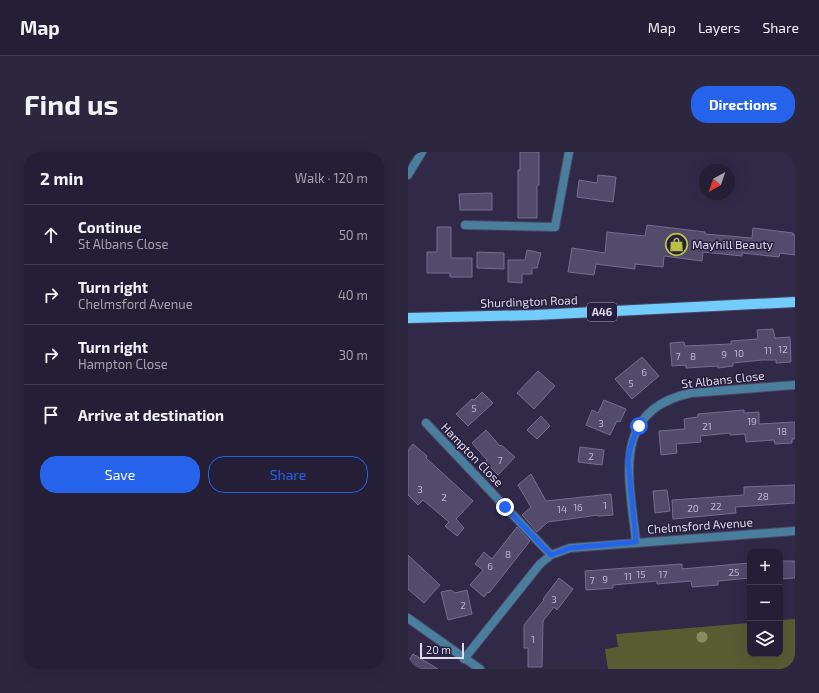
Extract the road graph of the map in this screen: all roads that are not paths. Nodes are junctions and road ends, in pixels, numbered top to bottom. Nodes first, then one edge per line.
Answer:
1 (422, 152) edge
2 (568, 152) edge
3 (408, 175) edge
4 (465, 225) dead end
5 (795, 302) edge
6 (408, 318) edge
7 (795, 385) edge
8 (426, 424) dead end
9 (795, 531) edge
10 (636, 542) junction
11 (551, 555) junction
12 (408, 618) edge
13 (464, 659) junction
14 (480, 669) edge

1 - 3 street
2 - 4 street
5 - 6 main road, Shurdington Road / A46
7 - 10 street, St Albans Close
8 - 11 street, Hampton Close
9 - 10 street, Chelmsford Avenue
10 - 11 street, Chelmsford Avenue
11 - 13 street, Chelmsford Avenue
12 - 13 street
13 - 14 street

